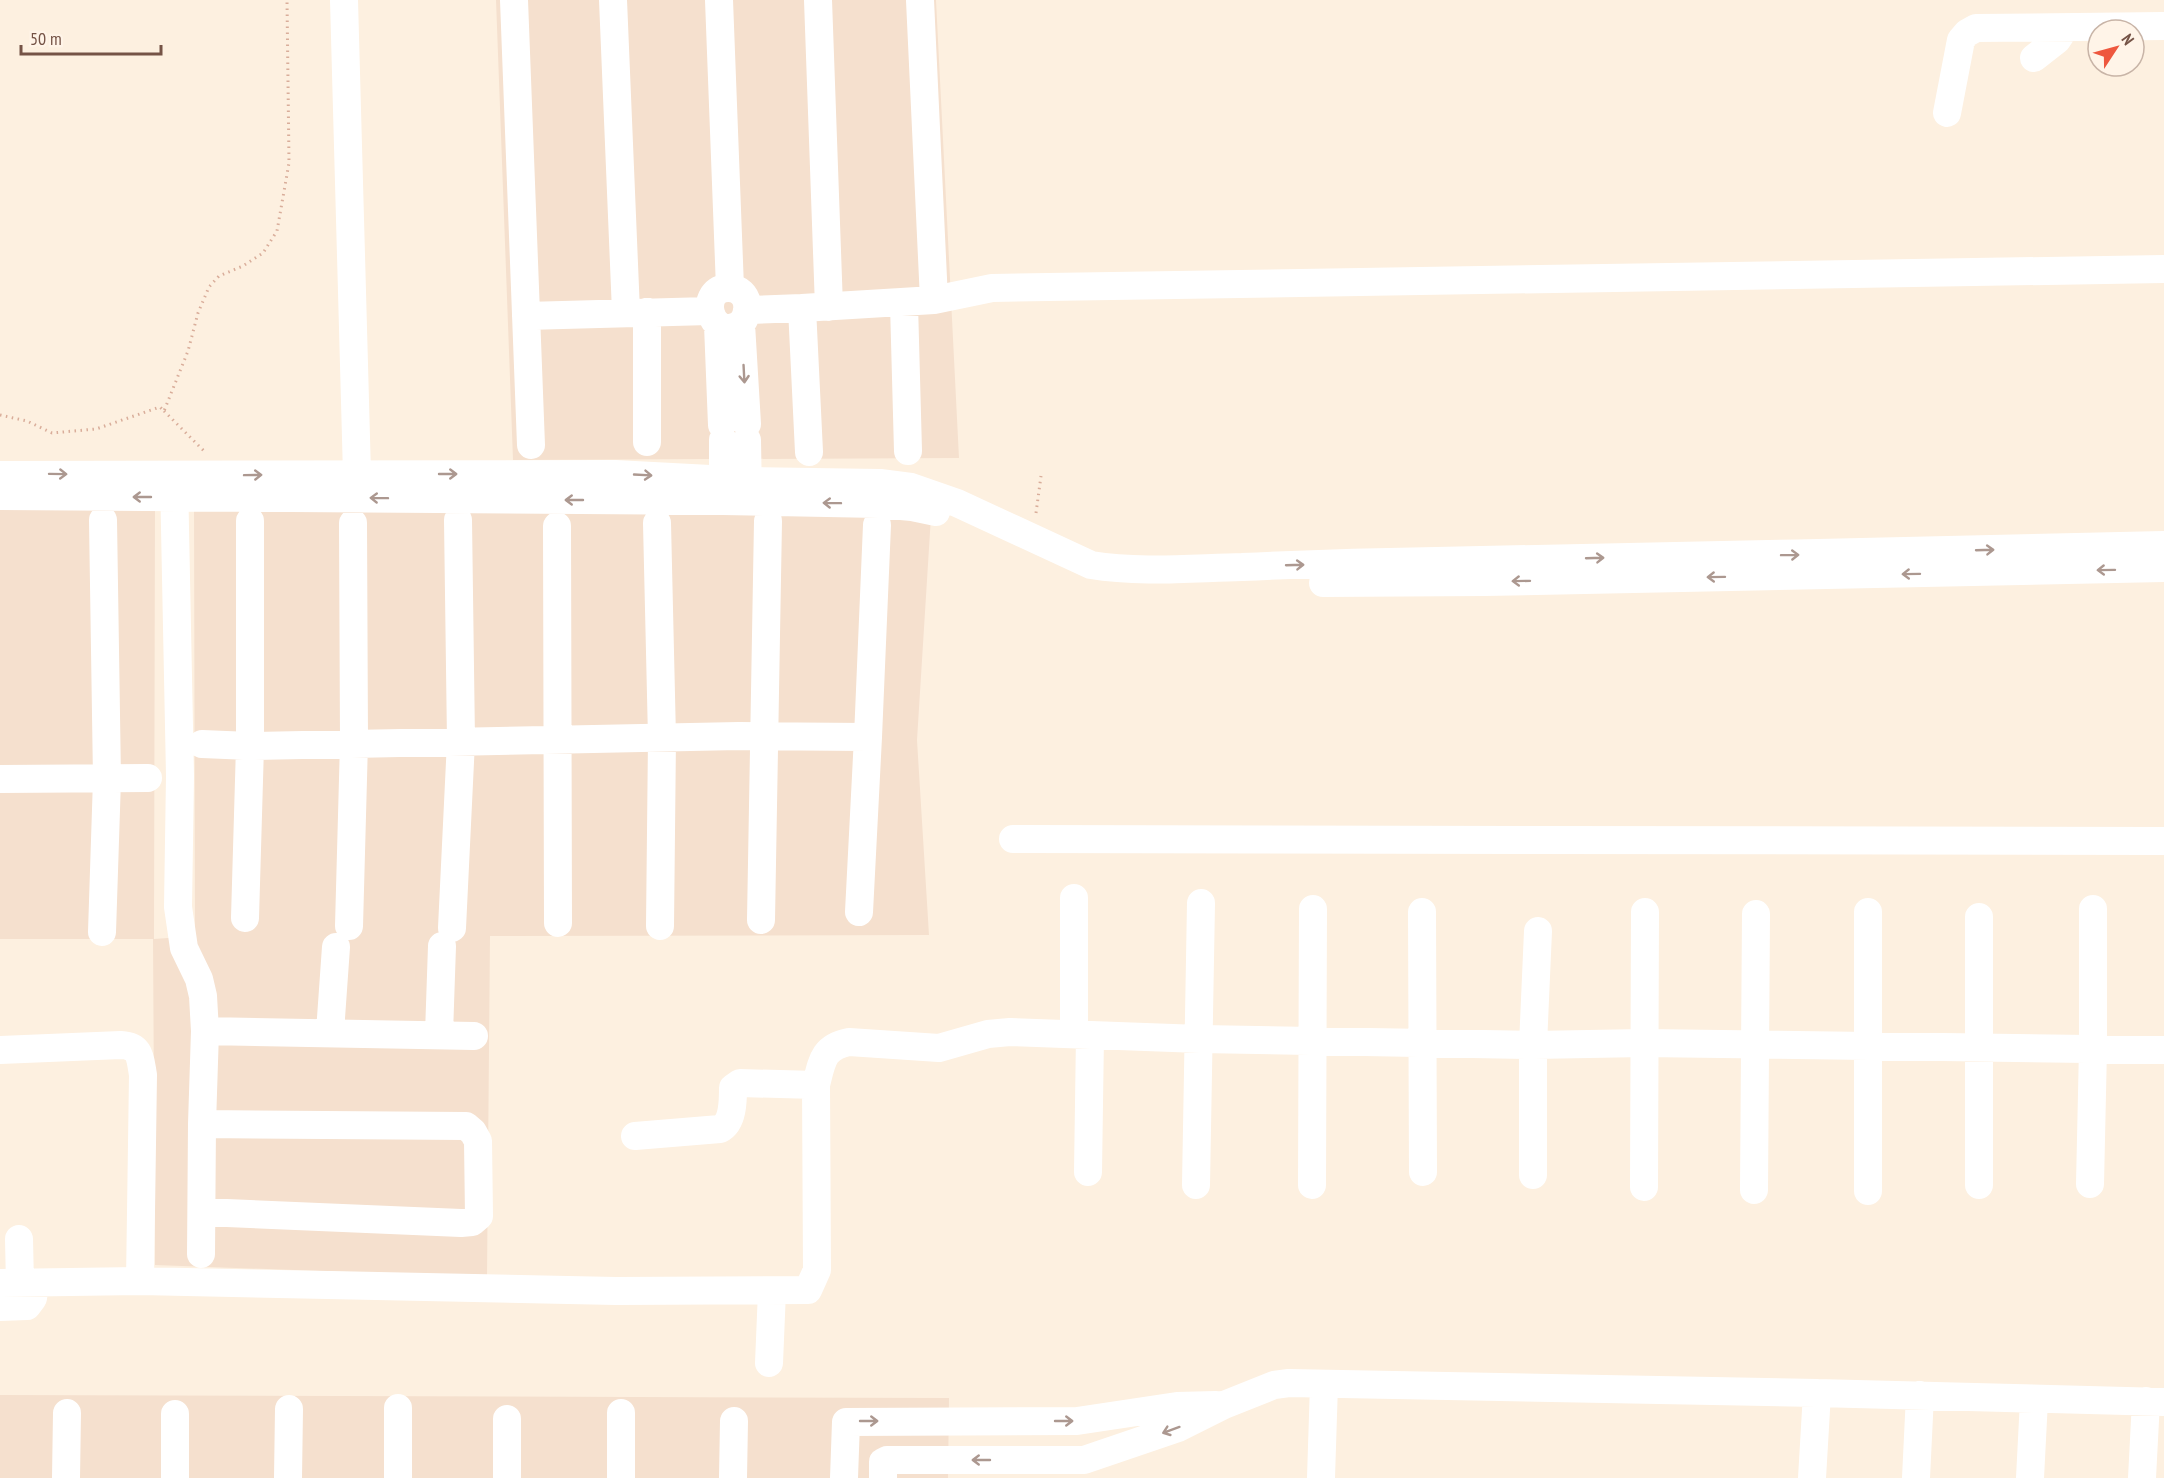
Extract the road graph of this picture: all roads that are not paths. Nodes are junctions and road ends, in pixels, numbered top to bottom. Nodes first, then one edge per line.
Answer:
1 (344, 0) edge
2 (514, 0) edge
3 (613, 0) edge
4 (718, 0) edge
5 (819, 0) edge
6 (920, 0) edge
7 (2164, 26) edge
8 (2065, 28) junction
9 (2034, 58) dead end
10 (1947, 113) dead end
11 (2164, 269) edge
12 (934, 300) junction
13 (904, 304) junction
14 (815, 308) junction
15 (637, 312) junction
16 (526, 316) junction
17 (729, 317) junction
18 (647, 442) dead end
19 (531, 445) dead end
20 (908, 451) dead end
21 (809, 452) dead end
22 (357, 474) junction
23 (0, 475) edge
24 (174, 486) junction
25 (0, 496) edge
26 (742, 497) junction
27 (879, 506) junction
28 (103, 520) dead end
29 (458, 520) dead end
30 (250, 521) dead end
31 (353, 523) dead end
32 (657, 523) dead end
33 (557, 526) dead end
34 (998, 528) junction
35 (2164, 545) edge
36 (2164, 568) edge
37 (765, 737) junction
38 (868, 737) junction
39 (662, 738) junction
40 (559, 740) junction
41 (461, 741) junction
42 (354, 742) junction
43 (202, 744) dead end
44 (250, 746) junction
45 (0, 767) edge
46 (148, 778) dead end
47 (0, 779) edge
48 (107, 779) junction
49 (0, 787) edge
50 (1013, 839) dead end
51 (2164, 841) edge
52 (1074, 898) dead end
53 (1201, 903) dead end
54 (1313, 909) dead end
55 (2093, 909) dead end
56 (859, 912) dead end
57 (1422, 912) dead end
58 (1645, 912) dead end
59 (1868, 912) dead end
60 (1756, 914) dead end
61 (1979, 916) dead end
62 (245, 918) dead end
63 (760, 920) dead end
64 (558, 923) dead end
65 (660, 926) dead end
66 (1538, 931) dead end
67 (102, 932) dead end
68 (205, 1031) junction
69 (330, 1032) junction
70 (439, 1034) junction
71 (1082, 1035) junction
72 (474, 1036) dead end
73 (1200, 1039) junction
74 (1313, 1040) junction
75 (1421, 1043) junction
76 (1644, 1043) junction
77 (1533, 1045) junction
78 (1756, 1045) junction
79 (1868, 1046) junction
80 (1978, 1048) junction
81 (2094, 1048) junction
82 (0, 1050) edge
83 (2164, 1050) edge
84 (816, 1085) junction
85 (202, 1124) junction
86 (635, 1136) dead end
87 (1088, 1172) dead end
88 (1423, 1172) dead end
89 (1533, 1175) dead end
90 (2090, 1184) dead end
91 (1196, 1185) dead end
92 (1311, 1185) dead end
93 (1979, 1185) dead end
94 (1644, 1187) dead end
95 (1754, 1190) dead end
96 (1868, 1191) dead end
97 (203, 1212) junction
98 (19, 1239) dead end
99 (201, 1254) dead end
100 (141, 1281) junction
101 (18, 1284) edge
102 (772, 1291) junction
103 (0, 1307) edge
104 (769, 1363) dead end
105 (1324, 1384) junction
106 (1816, 1393) junction
107 (1920, 1395) junction
108 (2034, 1400) junction
109 (2155, 1402) edge
110 (1224, 1405) junction
111 (289, 1408) dead end
112 (398, 1408) dead end
113 (67, 1413) dead end
114 (621, 1413) dead end
115 (175, 1414) dead end
116 (507, 1419) dead end
117 (734, 1421) dead end
118 (66, 1478) edge
119 (175, 1478) edge
120 (288, 1478) edge
121 (398, 1478) edge
122 (507, 1478) edge
123 (621, 1478) edge
124 (733, 1478) edge
125 (844, 1478) edge
126 (883, 1478) edge
127 (1322, 1478) edge
128 (1812, 1478) edge
129 (1916, 1478) edge
130 (2030, 1478) edge
131 (2142, 1478) edge

1 - 22 street
2 - 16 street
3 - 15 street
4 - 17 street
5 - 14 street
6 - 12 street
7 - 8 street
8 - 9 street
8 - 10 street
11 - 12 street
12 - 13 street
13 - 14 street
13 - 20 street
14 - 17 street
14 - 21 street
15 - 16 street
15 - 17 street
15 - 18 street
16 - 19 street
17 - 26 street
24 -> 22 street
22 -> 26 street
23 -> 24 street
24 -> 25 street
26 -> 24 street
24 - 68 street
26 - 27 street
26 - 37 street
27 - 34 street
27 - 38 street
28 - 48 street
29 - 41 street
30 - 44 street
31 - 42 street
32 - 39 street
33 - 40 street
34 -> 35 street
36 -> 34 street
37 - 38 street
37 - 39 street
37 - 63 street
38 - 56 street
39 - 40 street
39 - 65 street
40 - 41 street
40 - 64 street
41 - 42 street
41 - 70 street
42 - 44 street
42 - 69 street
43 - 44 street
44 - 62 street
45 - 47 street
46 - 48 street
47 - 48 street
47 - 49 street
48 - 67 street
50 - 51 street
52 - 71 street
53 - 73 street
54 - 74 street
55 - 81 street
57 - 75 street
58 - 76 street
59 - 79 street
60 - 78 street
61 - 80 street
66 - 77 street
68 - 69 street
68 - 85 street
69 - 70 street
70 - 72 street
71 - 73 street
71 - 84 street
71 - 87 street
73 - 74 street
73 - 91 street
74 - 75 street
74 - 92 street
75 - 77 street
75 - 88 street
76 - 77 street
76 - 78 street
76 - 94 street
77 - 89 street
78 - 79 street
78 - 95 street
79 - 80 street
79 - 96 street
80 - 81 street
80 - 93 street
81 - 83 street
81 - 90 street
82 - 100 street
84 - 86 street
84 - 102 street
85 - 97 street
85 - 97 street
97 - 99 street
98 - 101 street
100 - 101 street
100 - 102 street
101 - 103 street
102 - 104 street
105 - 106 street
105 - 110 street
105 - 127 street
106 - 107 street
106 - 128 street
107 - 108 street
107 - 129 street
108 - 109 street
108 - 130 street
109 - 131 street
125 -> 110 street
110 -> 126 street
111 - 120 street
112 - 121 street
113 - 118 street
114 - 123 street
115 - 119 street
116 - 122 street
117 - 124 street

